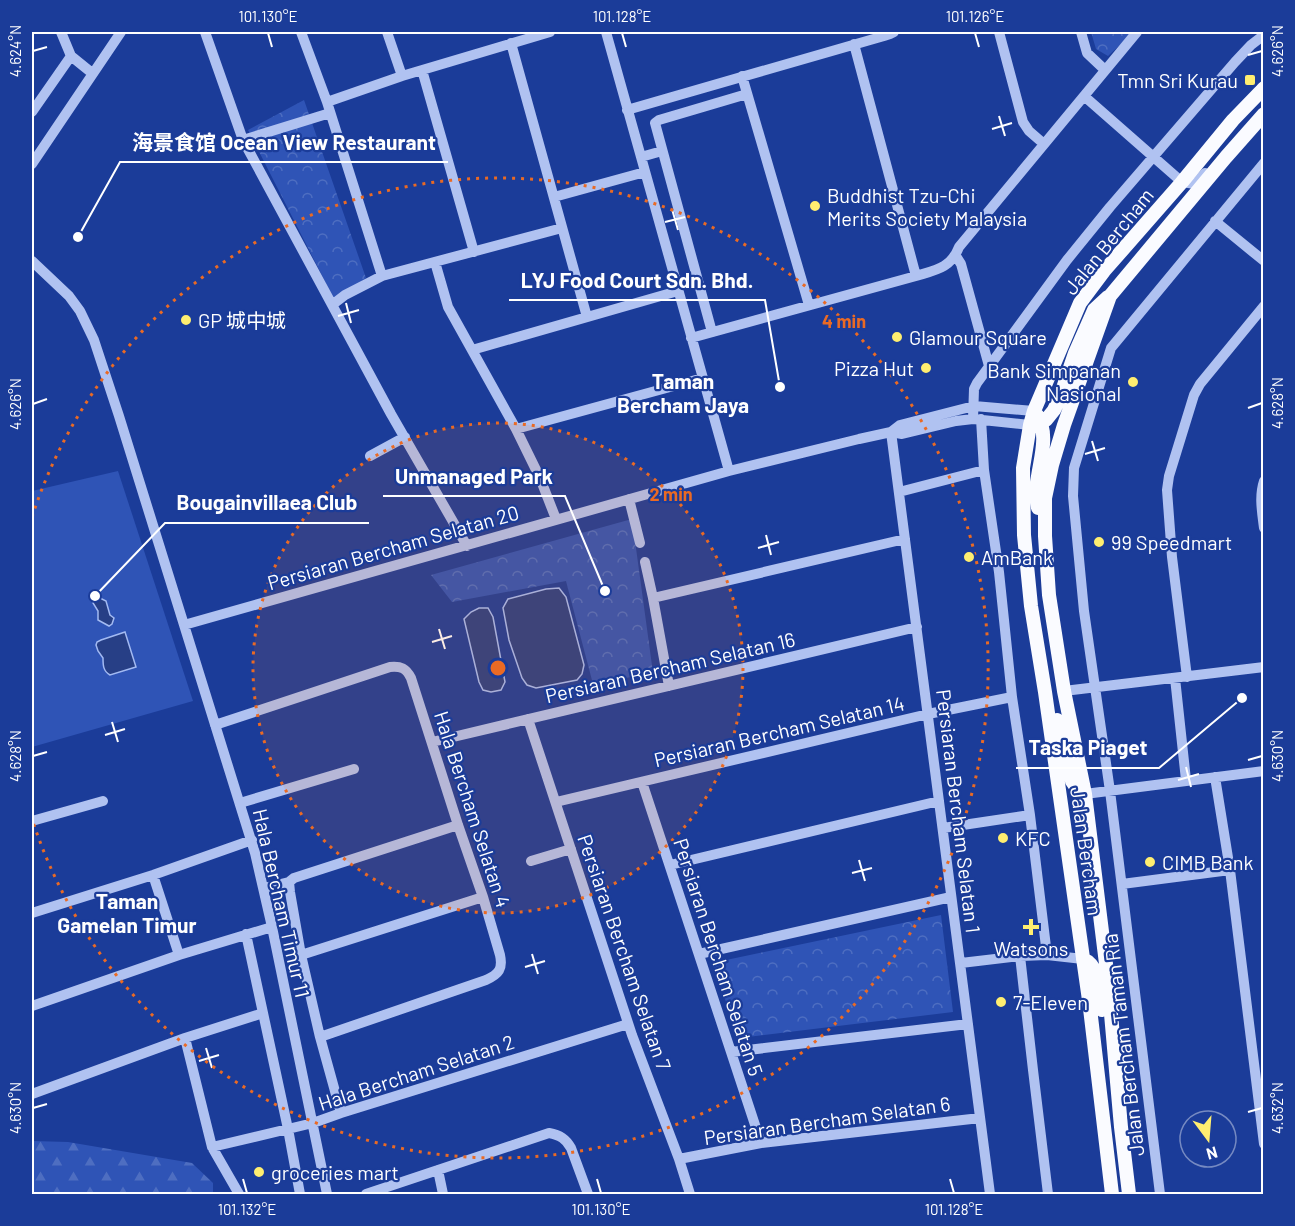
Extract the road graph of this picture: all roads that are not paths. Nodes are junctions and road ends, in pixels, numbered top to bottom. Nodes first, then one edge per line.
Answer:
1 (61, 32) edge
2 (121, 32) edge
3 (205, 32) edge
4 (301, 32) edge
5 (387, 32) edge
6 (550, 32) edge
7 (606, 32) edge
8 (894, 32) edge
9 (999, 32) edge
10 (1081, 32) edge
11 (1137, 32) edge
12 (1263, 35) edge
13 (511, 43) junction
14 (854, 44) junction
15 (71, 56) junction
16 (422, 70) junction
17 (1105, 70) junction
18 (92, 73) junction
19 (402, 76) junction
20 (742, 76) junction
21 (1263, 88) edge
22 (747, 94) junction
23 (1084, 96) junction
24 (329, 107) junction
25 (627, 110) junction
26 (32, 112) edge
27 (1263, 114) edge
28 (243, 140) junction
29 (1044, 144) junction
30 (662, 151) junction
31 (641, 157) junction
32 (1153, 157) junction
33 (1226, 157) junction
34 (1263, 163) edge
35 (32, 164) edge
36 (645, 172) junction
37 (1182, 182) junction
38 (554, 197) junction
39 (1215, 221) junction
40 (562, 228) junction
41 (474, 252) junction
42 (956, 256) junction
43 (32, 261) edge
44 (1263, 261) edge
45 (435, 262) junction
46 (382, 276) junction
47 (916, 276) junction
48 (678, 291) junction
49 (1110, 296) junction
50 (332, 305) junction
51 (809, 306) junction
52 (1263, 306) edge
53 (587, 317) junction
54 (712, 332) junction
55 (692, 338) junction
56 (472, 350) junction
57 (989, 366) junction
58 (703, 378) junction
59 (974, 406) junction
60 (977, 419) junction
61 (1035, 419) junction
62 (516, 429) junction
63 (891, 432) junction
64 (405, 437) junction
65 (370, 456) dead end
66 (984, 470) junction
67 (729, 471) junction
68 (1263, 481) edge
69 (899, 492) junction
70 (629, 499) junction
71 (556, 519) junction
72 (1263, 528) edge
73 (1045, 536) junction
74 (905, 538) junction
75 (640, 543) dead end
76 (467, 546) junction
77 (645, 562) dead end
78 (653, 598) junction
79 (184, 625) junction
80 (917, 627) junction
81 (1263, 667) edge
82 (1181, 677) junction
83 (669, 686) junction
84 (1094, 687) junction
85 (1064, 691) junction
86 (1045, 692) junction
87 (1012, 697) junction
88 (928, 714) junction
89 (528, 719) junction
90 (215, 725) junction
91 (432, 742) junction
92 (354, 769) dead end
93 (1263, 771) edge
94 (1215, 777) junction
95 (1186, 780) junction
96 (642, 782) junction
97 (1110, 791) junction
98 (1085, 794) junction
99 (104, 801) dead end
100 (939, 801) junction
101 (556, 802) junction
102 (240, 803) junction
103 (1030, 814) junction
104 (32, 821) edge
105 (458, 825) junction
106 (942, 828) junction
107 (252, 840) junction
108 (571, 849) junction
109 (531, 861) dead end
110 (670, 865) junction
111 (1230, 870) junction
112 (153, 874) junction
113 (292, 880) junction
114 (1122, 884) junction
115 (264, 888) junction
116 (483, 897) junction
117 (951, 897) junction
118 (32, 913) edge
119 (272, 927) junction
120 (246, 934) junction
121 (699, 954) junction
122 (178, 955) junction
123 (301, 955) junction
124 (1047, 955) junction
125 (1020, 956) junction
126 (1083, 959) junction
127 (961, 963) junction
128 (32, 1006) edge
129 (263, 1013) junction
130 (628, 1024) junction
131 (968, 1024) junction
132 (320, 1037) junction
133 (185, 1038) junction
134 (731, 1052) junction
135 (1259, 1067) edge
136 (1116, 1073) junction
137 (32, 1094) edge
138 (342, 1113) junction
139 (980, 1118) junction
140 (313, 1123) junction
141 (288, 1129) junction
142 (761, 1143) junction
143 (1263, 1144) edge
144 (212, 1147) junction
145 (680, 1160) junction
146 (438, 1170) junction
147 (239, 1194) edge
148 (300, 1194) edge
149 (327, 1194) edge
150 (366, 1194) edge
151 (443, 1194) edge
152 (588, 1194) edge
153 (690, 1194) edge
154 (990, 1194) edge
155 (1048, 1194) edge
156 (1112, 1194) edge
157 (1129, 1194) edge
158 (1160, 1194) edge

1 - 15 street
2 - 18 street
3 - 28 street
4 - 24 street
5 - 19 street
6 - 13 street
7 - 25 street
8 - 14 street
9 - 29 street
10 - 17 street
11 - 17 street
12 - 32 street
13 - 16 street
13 - 38 street
14 - 20 street
14 - 47 street
15 - 18 street
15 - 26 street
16 - 19 street
16 - 41 street
17 - 23 street
18 - 35 street
19 - 24 street
20 - 22 street
20 - 25 street
21 - 37 main road, Jalan Bercham
22 - 30 street
22 - 51 street
23 - 29 street
23 - 32 street
24 - 28 street
24 - 46 street
25 - 31 street
27 - 33 main road, Jalan Bercham
28 - 50 street
29 - 42 street
30 - 31 street
30 - 54 street
31 - 36 street
32 - 37 street
32 - 57 street
33 - 37 street
33 - 49 main road, Jalan Bercham
34 - 39 street, Jalan Bercham Taman Ria
36 - 38 street
36 - 48 street
37 - 61 main road, Jalan Bercham
38 - 40 street
39 - 44 street
39 - 84 street, Jalan Bercham Taman Ria
40 - 41 street
40 - 53 street
41 - 45 street
42 - 47 street
42 - 57 street
43 - 79 street, Hala Bercham Timur 11
45 - 46 street
45 - 56 street
46 - 50 street
47 - 51 street
48 - 53 street
48 - 55 street
49 - 61 main road
49 - 73 main road, Jalan Bercham
50 - 64 street
51 - 54 street
52 - 82 street
53 - 56 street
54 - 55 street
55 - 58 street
56 - 62 street
57 - 59 street
58 - 62 street
58 - 67 street
59 - 60 street
59 - 61 street
59 - 63 street
60 - 61 street
60 - 63 street
60 - 66 street
61 - 73 main road
61 - 86 main road, Jalan Bercham
62 - 71 street
63 - 67 street, Persiaran Bercham Selatan 20
63 - 69 street, Persiaran Bercham Selatan 1
64 - 65 street
64 - 76 street
66 - 69 street
66 - 87 street
67 - 70 street, Persiaran Bercham Selatan 20
68 - 72 street
69 - 74 street, Persiaran Bercham Selatan 1
70 - 71 street, Persiaran Bercham Selatan 20
70 - 75 street
71 - 76 street, Persiaran Bercham Selatan 20
73 - 85 main road, Jalan Bercham
74 - 78 street
74 - 80 street, Persiaran Bercham Selatan 1
76 - 79 street, Persiaran Bercham Selatan 20
77 - 78 street
78 - 83 street
79 - 90 street, Hala Bercham Timur 11
80 - 83 street, Persiaran Bercham Selatan 16
80 - 88 street, Persiaran Bercham Selatan 1
81 - 82 street
82 - 84 street
82 - 95 street
83 - 89 street, Persiaran Bercham Selatan 16
84 - 85 street
84 - 97 street, Jalan Bercham Taman Ria
85 - 98 main road, Jalan Bercham
86 - 98 main road
86 - 126 main road, Jalan Bercham
87 - 88 street, Persiaran Bercham Selatan 14
87 - 103 street
88 - 96 street, Persiaran Bercham Selatan 14
88 - 100 street, Persiaran Bercham Selatan 1
89 - 91 street, Persiaran Bercham Selatan 16
89 - 101 street, Persiaran Bercham Selatan 7
90 - 91 street, Hala Bercham Selatan 4
90 - 102 street, Hala Bercham Timur 11
91 - 105 street, Hala Bercham Selatan 4
92 - 102 street
93 - 94 street
94 - 95 street
94 - 111 street
95 - 97 street
96 - 101 street, Persiaran Bercham Selatan 14
96 - 110 street, Persiaran Bercham Selatan 5
97 - 98 street
97 - 114 street, Jalan Bercham Taman Ria
98 - 136 main road, Jalan Bercham
99 - 104 street
100 - 106 street, Persiaran Bercham Selatan 1
100 - 110 street
101 - 108 street, Persiaran Bercham Selatan 7
102 - 107 street, Hala Bercham Timur 11
103 - 106 street
103 - 124 street
105 - 113 street
105 - 116 street, Hala Bercham Selatan 4
106 - 117 street, Persiaran Bercham Selatan 1
107 - 112 street
107 - 115 street, Hala Bercham Timur 11
108 - 109 street
108 - 130 street, Persiaran Bercham Selatan 7
110 - 121 street, Persiaran Bercham Selatan 5
111 - 114 street
111 - 135 street
112 - 118 street
112 - 122 street
113 - 115 street
113 - 123 street
114 - 158 street, Jalan Bercham Taman Ria
115 - 119 street, Hala Bercham Timur 11
116 - 123 street
116 - 132 street, Hala Bercham Selatan 4
117 - 121 street
117 - 127 street, Persiaran Bercham Selatan 1
119 - 120 street
119 - 140 street, Hala Bercham Timur 11
120 - 122 street
120 - 129 street
121 - 134 street, Persiaran Bercham Selatan 5
122 - 128 street
123 - 132 street
124 - 125 street
124 - 126 street
125 - 127 street
125 - 155 street
126 - 136 main road
126 - 156 main road, Jalan Bercham
127 - 131 street, Persiaran Bercham Selatan 1
129 - 133 street
129 - 141 street
130 - 138 street, Hala Bercham Selatan 2
130 - 145 street, Persiaran Bercham Selatan 7
131 - 134 street
131 - 139 street, Persiaran Bercham Selatan 1
132 - 138 street
133 - 137 street
133 - 144 street
134 - 142 street, Persiaran Bercham Selatan 5
135 - 143 street
136 - 157 main road, Jalan Bercham
138 - 140 street, Hala Bercham Selatan 2
139 - 142 street, Persiaran Bercham Selatan 6
139 - 154 street, Persiaran Bercham Selatan 1
140 - 141 street, Hala Bercham Selatan 2
140 - 149 street, Hala Bercham Timur 11
141 - 144 street, Hala Bercham Selatan 2
141 - 148 street
142 - 145 street, Persiaran Bercham Selatan 6
144 - 147 street
145 - 153 street, Persiaran Bercham Selatan 7
146 - 150 street
146 - 151 street
146 - 152 street

